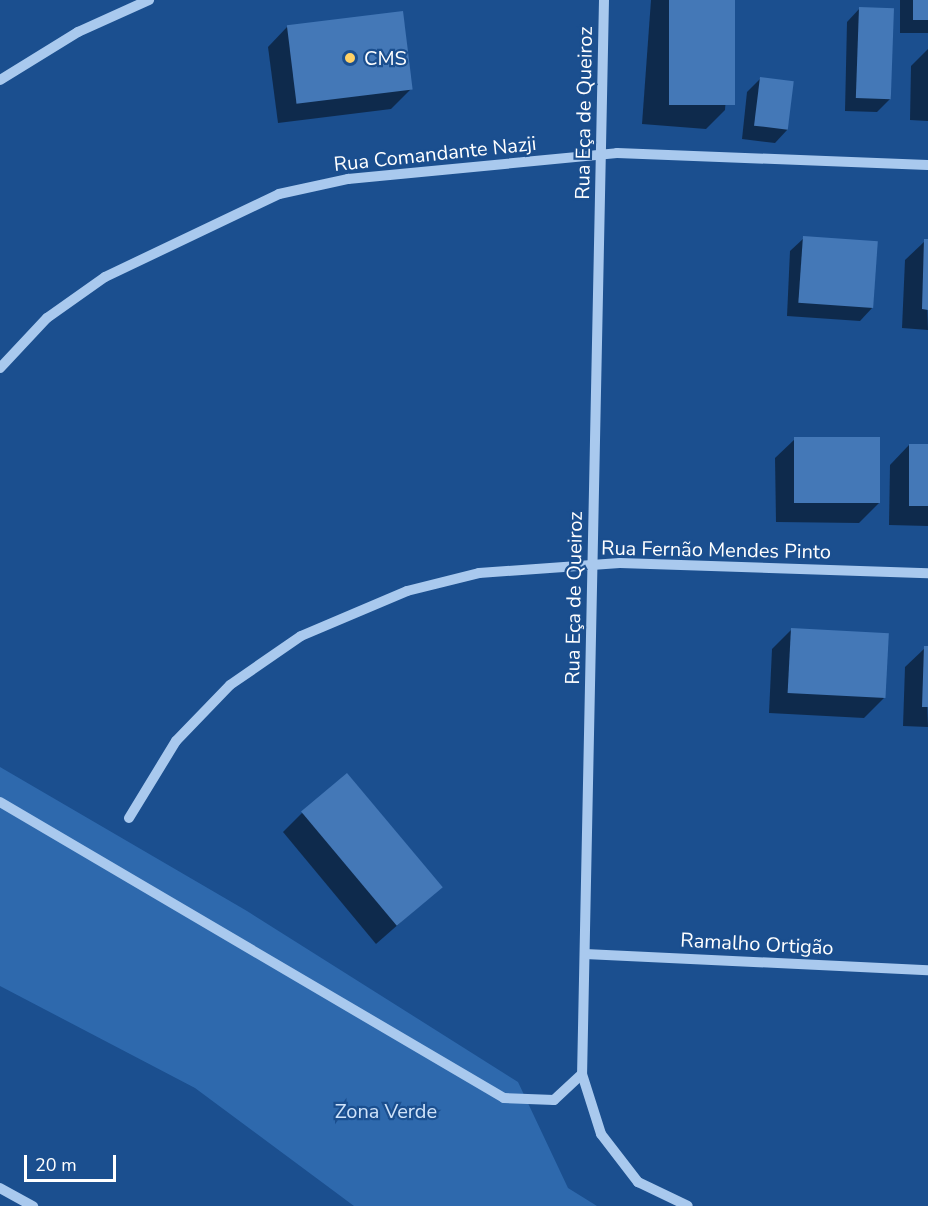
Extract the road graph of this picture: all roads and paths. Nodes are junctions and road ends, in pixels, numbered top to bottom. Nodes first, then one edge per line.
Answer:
1 (149, 0) edge
2 (604, 0) edge
3 (0, 80) edge
4 (601, 154) junction
5 (928, 165) edge
6 (0, 368) edge
7 (593, 566) junction
8 (928, 573) edge
9 (0, 802) edge
10 (129, 818) dead end
11 (585, 954) junction
12 (928, 970) edge
13 (582, 1074) junction
14 (0, 1188) edge
15 (33, 1206) edge
16 (688, 1206) edge

1 - 3 street
2 - 4 street, Rua Eça de Queiroz
4 - 5 street, Rua Comandante Nazji
4 - 6 street, Rua Comandante Nazji
4 - 7 street, Rua Eça de Queiroz
7 - 8 street, Rua Fernão Mendes Pinto
7 - 10 street, Rua Fernão Mendes Pinto
7 - 11 street, Rua Eça de Queiroz
9 - 13 street
11 - 12 street, Ramalho Ortigão
11 - 13 street, Rua Eça de Queiroz
13 - 16 street, Rua Eça de Queiroz
14 - 15 street

